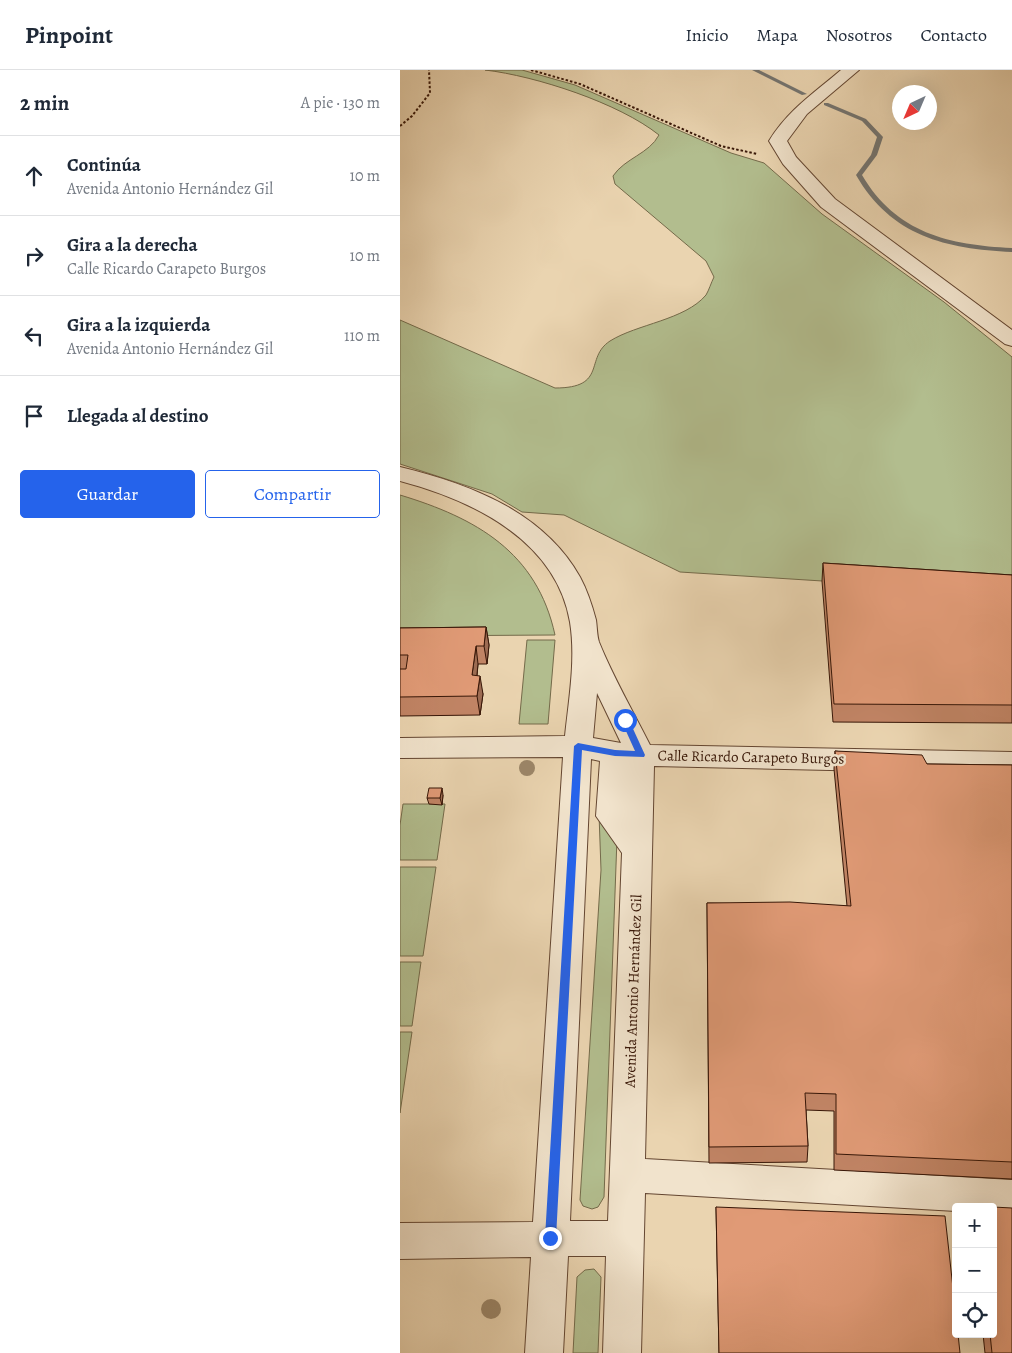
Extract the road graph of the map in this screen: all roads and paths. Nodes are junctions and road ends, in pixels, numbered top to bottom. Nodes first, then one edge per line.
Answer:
1 (429, 70) edge
2 (530, 70) edge
3 (851, 70) edge
4 (400, 126) edge
5 (789, 160) junction
6 (1012, 340) edge
7 (400, 474) edge
8 (586, 642) junction
9 (578, 746) junction
10 (400, 748) edge
11 (628, 754) junction
12 (1012, 763) edge
13 (628, 1174) junction
14 (1012, 1197) edge
15 (550, 1238) junction
16 (626, 1238) junction
17 (400, 1241) edge
18 (544, 1353) edge
19 (622, 1353) edge

1 - 4 path
2 - 5 path
3 - 5 street
5 - 6 street
7 - 8 street, Avenida Antonio Hernández Gil
8 - 9 street, Avenida Antonio Hernández Gil
8 - 11 street, Avenida Antonio Hernández Gil
9 - 10 street, Calle Ricardo Carapeto Burgos
9 - 11 street, Calle Ricardo Carapeto Burgos
9 - 15 street, Avenida Antonio Hernández Gil
11 - 12 street, Calle Ricardo Carapeto Burgos
11 - 13 street, Avenida Antonio Hernández Gil
13 - 14 street
13 - 16 street, Avenida Antonio Hernández Gil
15 - 16 street
15 - 17 street
15 - 18 street, Avenida Antonio Hernández Gil
16 - 19 street, Avenida Antonio Hernández Gil

